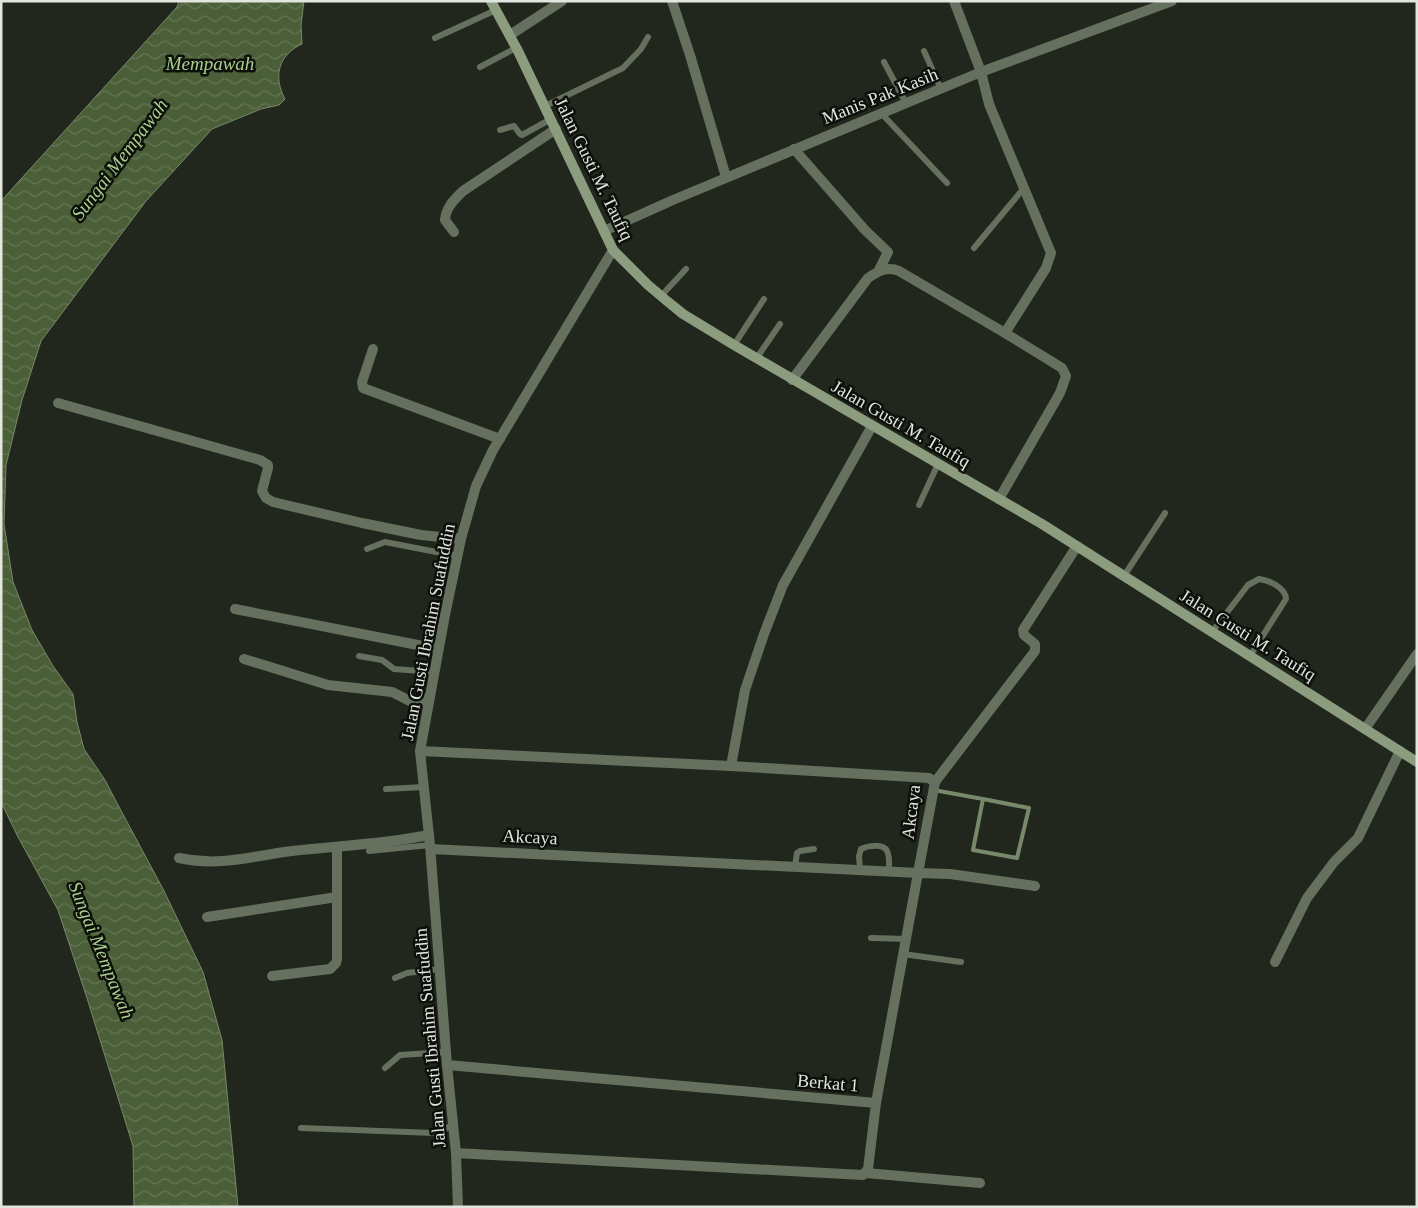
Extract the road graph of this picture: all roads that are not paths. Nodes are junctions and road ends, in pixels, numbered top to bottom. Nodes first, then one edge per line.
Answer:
1 (562, 1) edge
2 (672, 1) edge
3 (954, 1) edge
4 (1172, 1) edge
5 (494, 6) edge
6 (510, 35) junction
7 (648, 37) dead end
8 (435, 38) dead end
9 (516, 48) junction
10 (924, 51) dead end
11 (884, 62) dead end
12 (480, 67) dead end
13 (981, 72) junction
14 (941, 89) junction
15 (906, 103) junction
16 (544, 106) junction
17 (881, 113) junction
18 (551, 120) junction
19 (500, 130) dead end
20 (556, 130) junction
21 (794, 149) junction
22 (726, 178) junction
23 (947, 183) dead end
24 (1024, 188) junction
25 (604, 231) junction
26 (454, 232) dead end
27 (974, 248) dead end
28 (613, 250) junction
29 (686, 268) dead end
30 (879, 270) junction
31 (661, 296) junction
32 (764, 299) dead end
33 (780, 324) dead end
34 (1005, 333) junction
35 (734, 345) junction
36 (373, 349) dead end
37 (756, 358) junction
38 (792, 380) junction
39 (58, 403) dead end
40 (872, 426) junction
41 (500, 439) junction
42 (938, 464) junction
43 (999, 499) junction
44 (919, 505) dead end
45 (1165, 513) dead end
46 (461, 539) junction
47 (1077, 546) junction
48 (367, 548) dead end
49 (458, 556) junction
50 (1124, 576) junction
51 (235, 609) dead end
52 (1212, 632) junction
53 (438, 650) junction
54 (1417, 654) edge
55 (359, 656) dead end
56 (1250, 656) junction
57 (244, 659) dead end
58 (434, 672) junction
59 (430, 696) junction
60 (1365, 729) junction
61 (420, 751) junction
62 (1400, 751) junction
63 (1417, 762) edge
64 (731, 766) junction
65 (935, 782) junction
66 (424, 787) junction
67 (386, 789) dead end
68 (430, 843) junction
69 (338, 848) junction
70 (814, 849) dead end
71 (369, 851) dead end
72 (179, 858) dead end
73 (795, 866) junction
74 (860, 870) junction
75 (889, 871) junction
76 (918, 872) junction
77 (1035, 886) dead end
78 (337, 897) junction
79 (207, 917) dead end
80 (871, 938) dead end
81 (906, 939) junction
82 (903, 954) junction
83 (961, 962) dead end
84 (1275, 962) dead end
85 (440, 969) junction
86 (272, 976) dead end
87 (395, 978) dead end
88 (446, 1052) junction
89 (447, 1065) junction
90 (385, 1068) dead end
91 (876, 1103) junction
92 (453, 1124) junction
93 (301, 1128) dead end
94 (456, 1153) junction
95 (866, 1173) junction
96 (980, 1183) dead end
97 (458, 1207) edge

1 - 6 street
2 - 22 street
3 - 13 street
4 - 13 street, Manis Pak Kasih
5 - 6 main road, Jalan Gusti M. Taufiq
5 - 8 lane
6 - 9 main road, Jalan Gusti M. Taufiq
7 - 16 lane
9 - 12 lane
9 - 16 main road, Jalan Gusti M. Taufiq
10 - 14 lane
11 - 15 lane
13 - 14 street, Manis Pak Kasih
13 - 24 street
14 - 15 street, Manis Pak Kasih
15 - 17 street, Manis Pak Kasih
16 - 18 main road, Jalan Gusti M. Taufiq
17 - 21 street, Manis Pak Kasih
17 - 23 lane
18 - 19 lane
18 - 20 main road, Jalan Gusti M. Taufiq
20 - 25 main road, Jalan Gusti M. Taufiq
20 - 26 street
21 - 22 street, Manis Pak Kasih
21 - 30 street
22 - 25 street, Manis Pak Kasih
24 - 27 lane
24 - 34 street
25 - 28 main road, Jalan Gusti M. Taufiq
28 - 31 main road, Jalan Gusti M. Taufiq
28 - 41 street, Jalan Gusti Ibrahim Suafuddin
29 - 31 lane
30 - 34 street
30 - 38 street
31 - 35 main road, Jalan Gusti M. Taufiq
32 - 35 lane
33 - 37 lane
34 - 43 street
35 - 37 main road, Jalan Gusti M. Taufiq
36 - 41 street
37 - 38 main road, Jalan Gusti M. Taufiq
38 - 40 main road, Jalan Gusti M. Taufiq
39 - 46 street
40 - 42 main road, Jalan Gusti M. Taufiq
40 - 64 street
41 - 46 street, Jalan Gusti Ibrahim Suafuddin
42 - 43 main road, Jalan Gusti M. Taufiq
42 - 44 lane
43 - 47 main road, Jalan Gusti M. Taufiq
45 - 50 lane
46 - 49 street, Jalan Gusti Ibrahim Suafuddin
47 - 50 main road, Jalan Gusti M. Taufiq
47 - 65 street
48 - 49 lane
49 - 53 street, Jalan Gusti Ibrahim Suafuddin
50 - 52 main road, Jalan Gusti M. Taufiq
51 - 53 street
52 - 56 main road, Jalan Gusti M. Taufiq
52 - 56 lane
53 - 58 street, Jalan Gusti Ibrahim Suafuddin
54 - 60 street
55 - 58 lane
56 - 60 main road, Jalan Gusti M. Taufiq
57 - 59 street
58 - 59 street, Jalan Gusti Ibrahim Suafuddin
59 - 61 street, Jalan Gusti Ibrahim Suafuddin
60 - 62 main road, Jalan Gusti M. Taufiq
61 - 64 street, Akcaya
61 - 66 street, Jalan Gusti Ibrahim Suafuddin
62 - 63 main road, Jalan Gusti M. Taufiq
62 - 84 street
64 - 65 street, Akcaya
65 - 76 street, Akcaya
66 - 67 lane
66 - 68 street, Jalan Gusti Ibrahim Suafuddin
68 - 69 street, Akcaya
68 - 71 lane
68 - 73 street, Akcaya
68 - 85 street, Jalan Gusti Ibrahim Suafuddin
69 - 72 street, Akcaya
69 - 78 street
70 - 73 lane
73 - 74 street, Akcaya
74 - 75 street, Akcaya
74 - 75 lane
75 - 76 street, Akcaya
76 - 77 street
76 - 81 street
78 - 79 street
78 - 86 street
80 - 81 lane
81 - 82 street
82 - 83 lane
82 - 91 street
85 - 87 lane
85 - 88 street, Jalan Gusti Ibrahim Suafuddin
88 - 89 street, Jalan Gusti Ibrahim Suafuddin
88 - 90 lane
89 - 91 street, Berkat 1
89 - 92 street, Jalan Gusti Ibrahim Suafuddin
91 - 95 street, Berkat 1
92 - 93 lane
92 - 94 street, Jalan Gusti Ibrahim Suafuddin
94 - 95 street
94 - 97 street, Jalan Gusti Ibrahim Suafuddin
95 - 96 street

